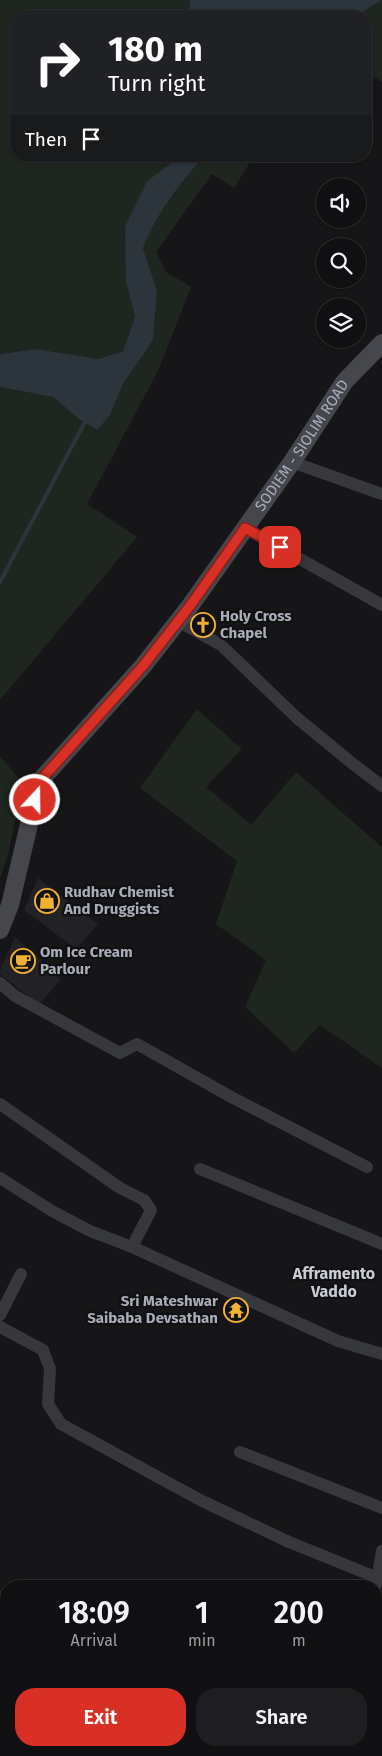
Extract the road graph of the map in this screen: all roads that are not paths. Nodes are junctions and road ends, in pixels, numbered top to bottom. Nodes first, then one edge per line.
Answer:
1 (382, 343) edge
2 (292, 462) junction
3 (382, 494) edge
4 (245, 528) junction
5 (382, 605) edge
6 (178, 621) junction
7 (382, 786) edge
8 (0, 930) edge
9 (0, 982) edge
10 (0, 1104) edge
11 (367, 1167) dead end
12 (200, 1169) dead end
13 (0, 1178) edge
14 (382, 1244) edge
15 (132, 1247) junction
16 (20, 1274) dead end
17 (0, 1315) edge
18 (0, 1327) edge
19 (382, 1354) edge
20 (240, 1452) dead end
21 (382, 1508) edge
22 (382, 1551) edge
23 (373, 1580) edge
24 (377, 1580) edge

1 - 2 main road, SODIEM - SIOLIM ROAD
2 - 3 street
2 - 4 main road, SODIEM - SIOLIM ROAD
4 - 5 street
4 - 6 main road, SODIEM - SIOLIM ROAD
6 - 7 street
6 - 8 main road, SODIEM - SIOLIM ROAD
9 - 11 street
10 - 15 street
12 - 14 street
13 - 15 street
15 - 19 street
16 - 17 street
18 - 23 street
20 - 21 street
22 - 24 street

